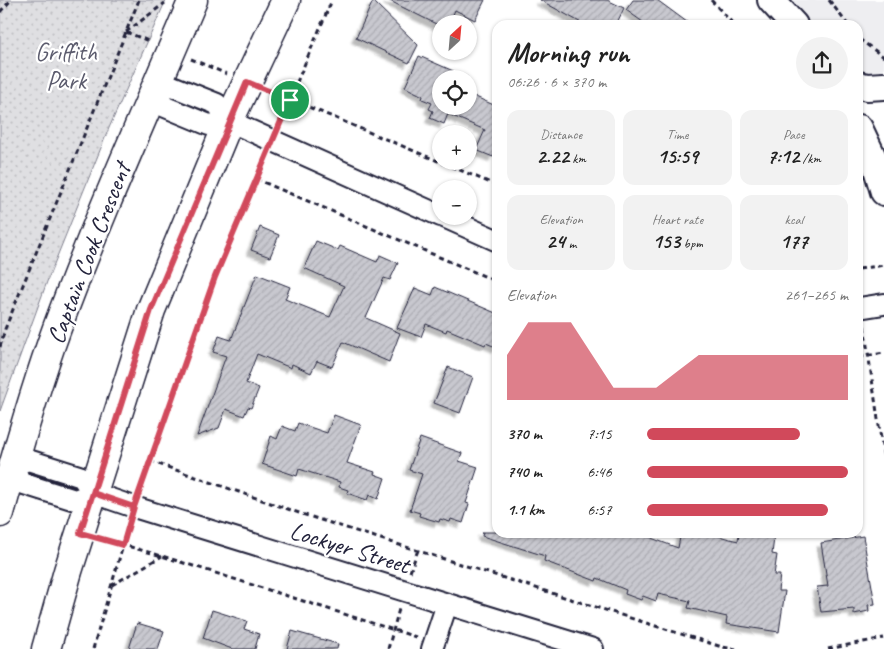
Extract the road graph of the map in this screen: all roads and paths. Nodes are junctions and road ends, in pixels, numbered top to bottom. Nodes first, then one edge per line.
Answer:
1 (11, 0) edge
2 (139, 0) edge
3 (166, 0) edge
4 (193, 0) edge
5 (286, 0) edge
6 (332, 0) edge
7 (711, 0) edge
8 (771, 0) edge
9 (829, 0) edge
10 (0, 12) edge
11 (729, 20) edge
12 (789, 20) edge
13 (844, 20) edge
14 (126, 32) junction
15 (863, 42) edge
16 (172, 51) junction
17 (884, 57) edge
18 (247, 82) junction
19 (863, 86) edge
20 (884, 86) edge
21 (156, 87) junction
22 (290, 100) junction
23 (229, 122) junction
24 (863, 136) edge
25 (272, 140) junction
26 (256, 179) junction
27 (492, 184) edge
28 (884, 192) edge
29 (432, 212) edge
30 (462, 225) edge
31 (492, 238) edge
32 (884, 265) edge
33 (863, 268) edge
34 (492, 279) edge
35 (884, 304) edge
36 (863, 307) edge
37 (863, 324) edge
38 (0, 347) edge
39 (884, 353) edge
40 (868, 356) junction
41 (863, 357) edge
42 (884, 459) edge
43 (150, 460) junction
44 (13, 466) junction
45 (93, 493) junction
46 (134, 507) junction
47 (0, 512) edge
48 (80, 533) junction
49 (123, 545) junction
50 (162, 556) junction
51 (111, 586) junction
52 (447, 604) junction
53 (884, 638) edge
54 (433, 646) edge
55 (46, 649) edge
56 (93, 649) edge
57 (592, 649) edge
58 (736, 649) edge
59 (828, 649) edge

1 - 10 path
2 - 14 path
3 - 14 path
4 - 16 main road, Captain Cook Crescent
5 - 18 main road
6 - 22 path
7 - 11 path
8 - 12 street
9 - 13 path
14 - 16 path
14 - 38 path
15 - 17 path
16 - 18 path
16 - 21 main road, Captain Cook Crescent
18 - 22 path
18 - 23 main road
19 - 20 street
21 - 23 street
21 - 44 main road, Captain Cook Crescent
22 - 25 path
22 - 27 path
23 - 25 street
23 - 45 main road
24 - 28 street
25 - 26 path
25 - 29 street
26 - 34 path
26 - 43 path
30 - 31 street
32 - 33 path
35 - 36 street
37 - 40 path
39 - 40 path
40 - 41 path
40 - 42 path
43 - 46 path
43 - 58 path
44 - 45 street
44 - 47 main road, Captain Cook Crescent
45 - 46 street, Lockyer Street
45 - 48 main road
46 - 49 path
46 - 52 street, Lockyer Street
48 - 49 path
48 - 55 main road
49 - 50 path
49 - 51 path
50 - 51 path
50 - 54 path
51 - 56 path
52 - 54 street
52 - 57 street, Lockyer Street
53 - 59 path

